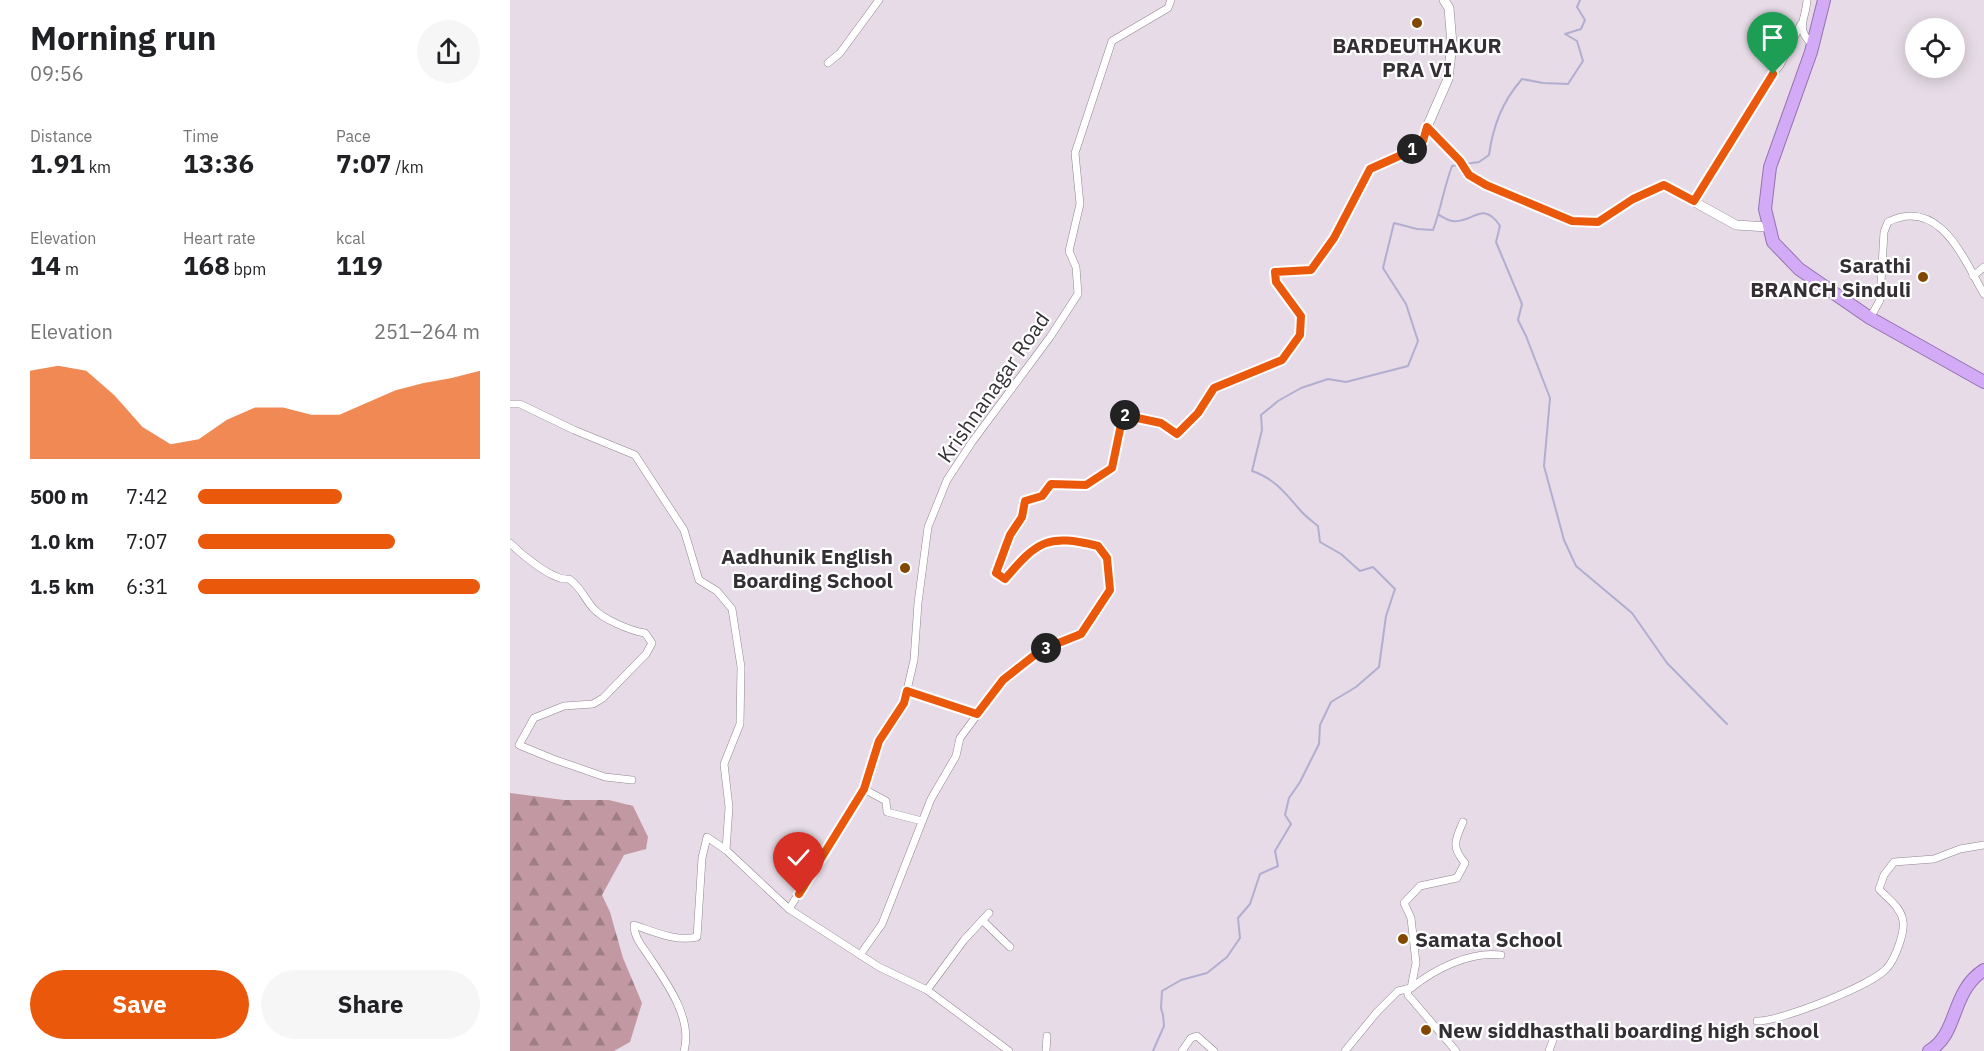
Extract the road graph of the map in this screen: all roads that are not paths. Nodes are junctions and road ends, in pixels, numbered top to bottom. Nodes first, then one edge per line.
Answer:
1 (879, 0) edge
2 (1172, 0) edge
3 (1443, 0) edge
4 (1807, 0) edge
5 (1824, 0) edge
6 (1801, 24) junction
7 (1813, 45) junction
8 (828, 63) dead end
9 (1427, 127) junction
10 (1694, 201) junction
11 (1768, 227) junction
12 (1984, 267) edge
13 (1973, 276) junction
14 (1984, 294) edge
15 (1870, 318) junction
16 (1984, 381) edge
17 (510, 404) edge
18 (510, 543) edge
19 (907, 691) junction
20 (977, 714) junction
21 (632, 780) dead end
22 (864, 789) junction
23 (922, 821) junction
24 (1463, 822) dead end
25 (1984, 845) edge
26 (726, 850) junction
27 (789, 909) junction
28 (989, 913) dead end
29 (982, 920) junction
30 (1010, 947) dead end
31 (860, 955) junction
32 (1501, 955) dead end
33 (1984, 970) edge
34 (1409, 988) junction
35 (927, 990) junction
36 (1757, 1021) dead end
37 (1047, 1036) dead end
38 (1554, 1038) dead end
39 (684, 1051) edge
40 (1009, 1051) edge
41 (1046, 1051) edge
42 (1182, 1051) edge
43 (1214, 1051) edge
44 (1345, 1051) edge
45 (1456, 1051) edge
46 (1549, 1051) edge
47 (1929, 1051) edge

1 - 8 street
2 - 19 street, Krishnanagar Road
3 - 9 street
4 - 6 street
5 - 7 highway
6 - 7 street
6 - 10 street
7 - 11 highway
9 - 10 street
9 - 20 street
10 - 11 street
11 - 15 highway
12 - 13 street
13 - 14 street
13 - 15 street
15 - 16 highway
17 - 26 street
18 - 21 street
19 - 20 street
19 - 22 street, Krishnanagar Road
20 - 23 street
22 - 23 street
22 - 27 street, Krishnanagar Road
23 - 31 street
24 - 34 street
25 - 36 street
26 - 27 street
26 - 39 street
27 - 31 street
28 - 29 street
29 - 30 street
29 - 35 street
31 - 35 street
32 - 34 street
33 - 47 highway
34 - 44 street
34 - 45 street
35 - 40 street
37 - 41 street
38 - 46 street
42 - 43 street

